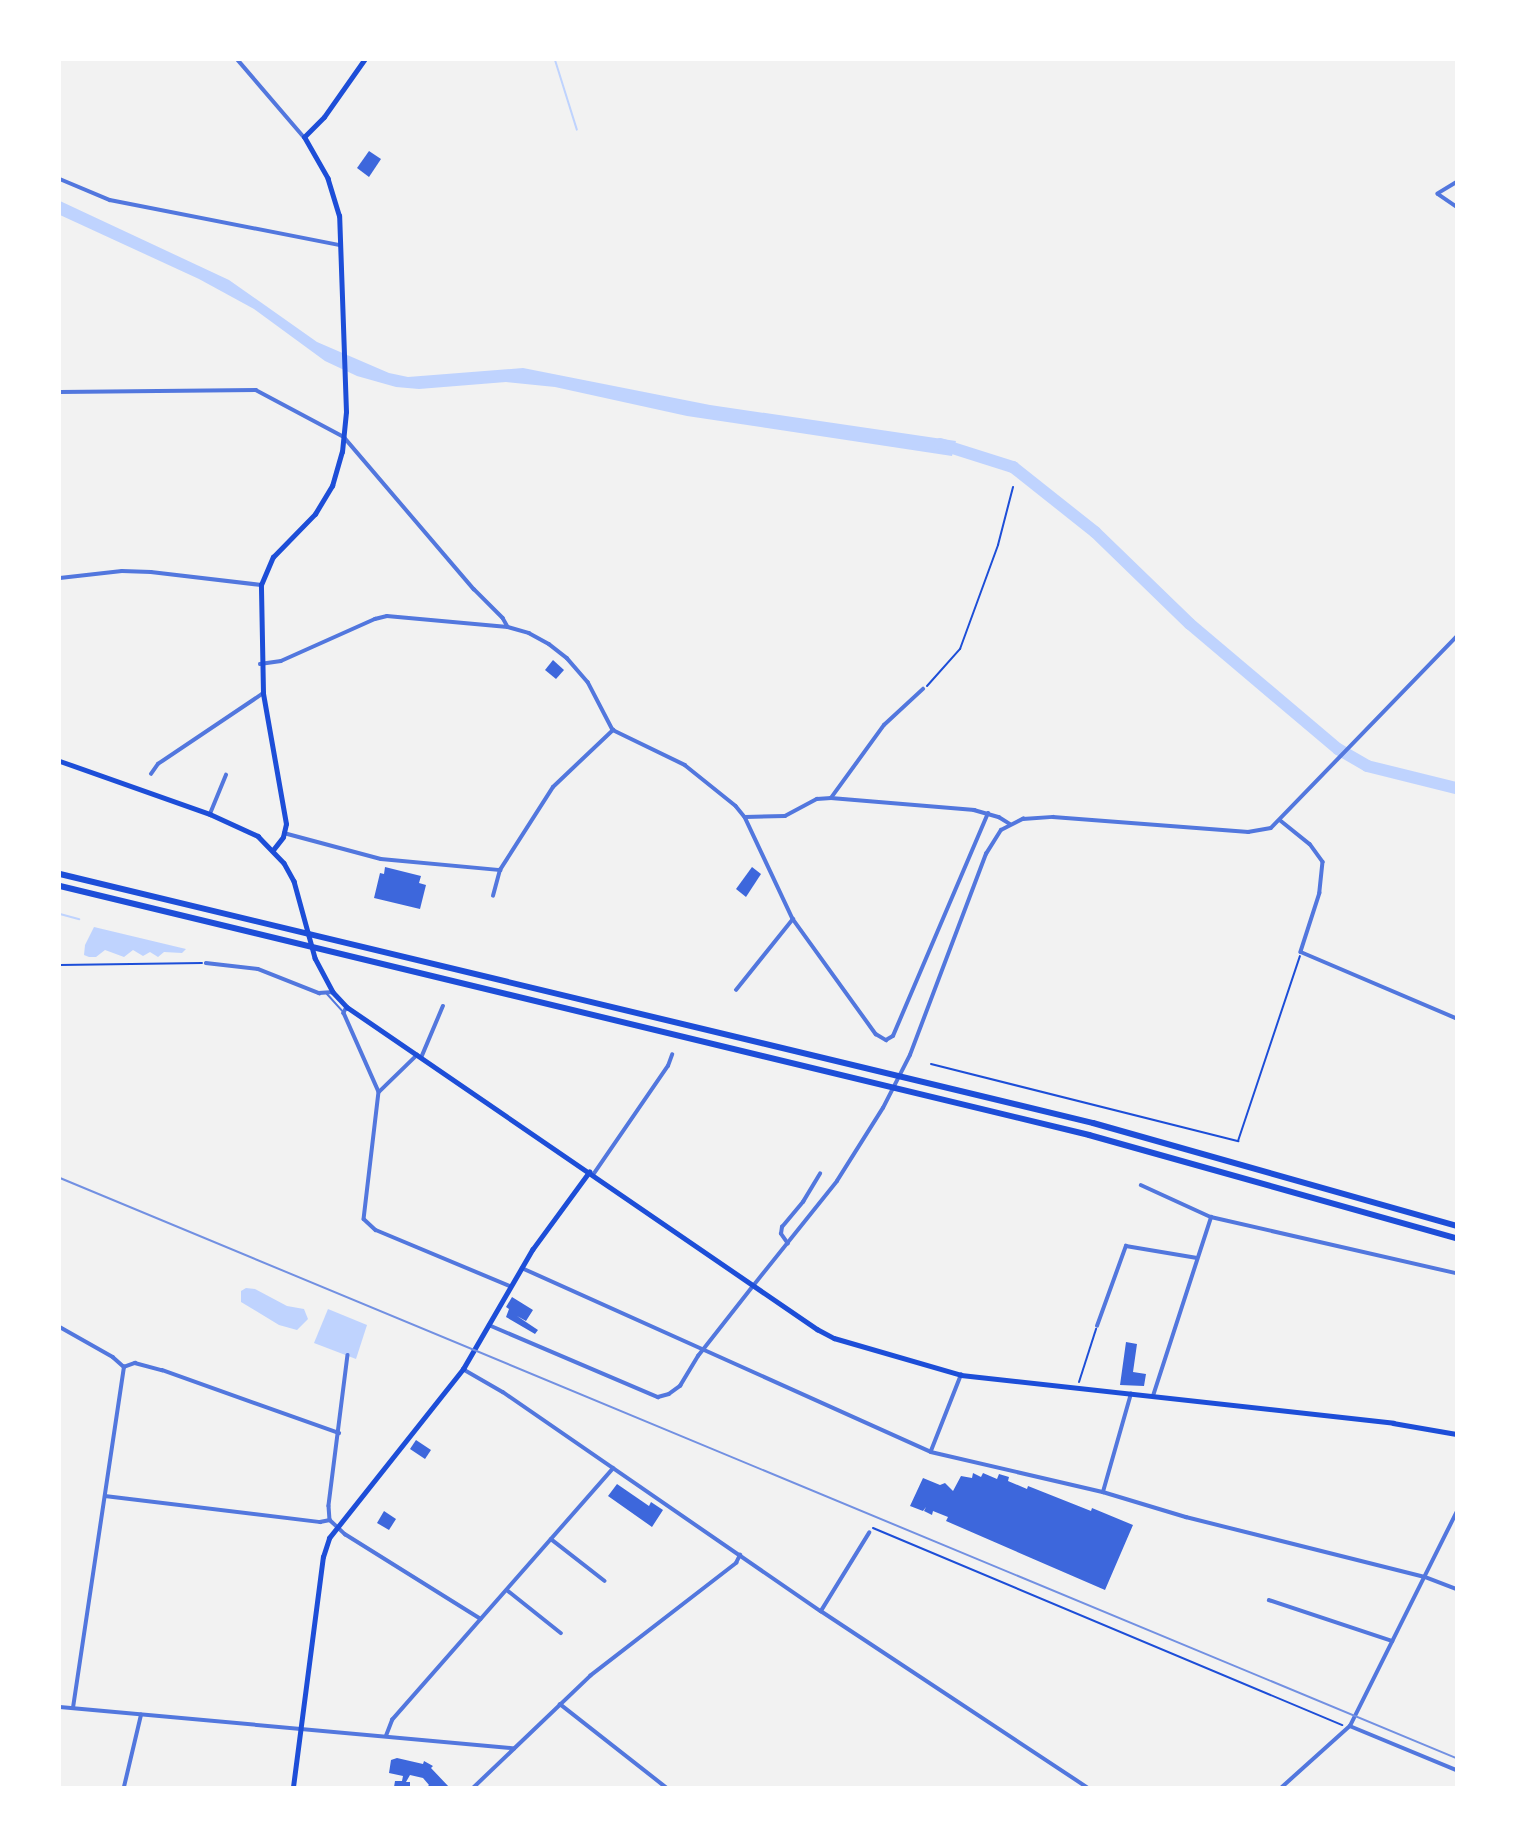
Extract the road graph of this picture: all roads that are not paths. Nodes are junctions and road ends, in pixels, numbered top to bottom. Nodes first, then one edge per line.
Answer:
1 (239, 60) edge
2 (363, 60) edge
3 (304, 137) junction
4 (60, 178) edge
5 (1457, 183) edge
6 (1457, 206) edge
7 (342, 245) junction
8 (60, 392) edge
9 (344, 437) junction
10 (60, 578) edge
11 (261, 584) junction
12 (508, 627) junction
13 (1457, 637) edge
14 (260, 664) junction
15 (923, 689) road end
16 (263, 693) junction
17 (613, 730) junction
18 (60, 761) edge
19 (151, 774) dead end
20 (226, 775) dead end
21 (831, 798) junction
22 (988, 813) junction
23 (210, 814) junction
24 (745, 817) junction
25 (1280, 820) junction
26 (1010, 824) junction
27 (284, 833) junction
28 (273, 850) junction
29 (500, 870) junction
30 (60, 874) edge
31 (60, 886) edge
32 (493, 896) dead end
33 (793, 919) junction
34 (206, 963) road end
35 (736, 990) dead end
36 (330, 993) junction
37 (443, 1006) dead end
38 (346, 1010) junction
39 (1457, 1018) edge
40 (672, 1055) dead end
41 (419, 1056) junction
42 (379, 1092) junction
43 (591, 1173) junction
44 (820, 1174) dead end
45 (1141, 1185) dead end
46 (1211, 1217) junction
47 (1457, 1226) edge
48 (1457, 1238) edge
49 (788, 1244) junction
50 (1197, 1258) junction
51 (522, 1267) junction
52 (1457, 1273) edge
53 (510, 1286) junction
54 (753, 1286) junction
55 (488, 1325) junction
56 (1097, 1326) road end
57 (60, 1327) edge
58 (704, 1352) junction
59 (348, 1355) dead end
60 (124, 1367) junction
61 (463, 1369) junction
62 (961, 1375) junction
63 (1131, 1394) junction
64 (1153, 1396) junction
65 (339, 1433) junction
66 (1457, 1434) edge
67 (931, 1452) junction
68 (613, 1468) junction
69 (1103, 1492) junction
70 (105, 1496) junction
71 (1457, 1513) edge
72 (330, 1520) junction
73 (338, 1526) junction
74 (869, 1534) road end
75 (551, 1539) junction
76 (740, 1556) junction
77 (1424, 1577) junction
78 (605, 1581) dead end
79 (1457, 1589) edge
80 (507, 1590) junction
81 (1269, 1600) dead end
82 (821, 1611) junction
83 (481, 1619) junction
84 (561, 1633) dead end
85 (1392, 1641) junction
86 (560, 1704) junction
87 (60, 1707) edge
88 (73, 1708) junction
89 (141, 1715) junction
90 (1350, 1726) junction
91 (300, 1728) junction
92 (386, 1736) junction
93 (514, 1748) junction
94 (1457, 1770) edge
95 (124, 1787) edge
96 (293, 1787) edge
97 (474, 1787) edge
98 (666, 1787) edge
99 (1087, 1787) edge
100 (1282, 1787) edge

1 - 3 street
2 - 3 main road
3 - 7 main road
4 - 7 street
5 - 6 street
7 - 9 main road
8 - 9 street
9 - 11 main road
9 - 12 street
10 - 11 street
11 - 14 main road
12 - 14 street
12 - 17 street
13 - 25 street
14 - 16 main road
15 - 21 street
16 - 19 street
16 - 27 main road
17 - 24 street
17 - 29 street
18 - 23 main road
20 - 23 street
21 - 22 street
21 - 24 street
22 - 26 street
22 - 33 street
23 - 28 main road
24 - 33 street
25 - 26 street
25 - 39 street
26 - 49 street
27 - 28 main road
27 - 29 street
28 - 36 main road
29 - 32 street
30 - 47 highway
31 - 48 highway
33 - 35 street
34 - 36 street
36 - 38 main road
37 - 41 street
38 - 41 main road
38 - 42 street
40 - 43 street
41 - 42 street
41 - 43 main road
42 - 53 street
43 - 51 main road
43 - 54 main road
44 - 49 street
45 - 46 street
46 - 50 street
46 - 52 street
49 - 54 street
50 - 56 street
50 - 64 street
51 - 53 main road
51 - 58 street
53 - 55 main road
54 - 58 street
54 - 62 main road
55 - 58 street
55 - 61 main road
57 - 60 street
58 - 67 street
59 - 65 street
60 - 65 street
60 - 70 street
61 - 68 street
61 - 73 main road
62 - 63 main road
62 - 67 street
63 - 64 main road
63 - 69 street
64 - 66 main road
65 - 72 street
67 - 69 street
68 - 75 street
68 - 76 street
69 - 77 street
70 - 72 street
70 - 88 street
71 - 77 street
72 - 73 street
73 - 83 street
73 - 91 main road
74 - 82 street
75 - 78 street
75 - 80 street
76 - 82 street
76 - 86 street
77 - 79 street
77 - 85 street
80 - 83 street
80 - 84 street
81 - 85 street
82 - 99 street
83 - 92 street
85 - 90 street
86 - 93 street
86 - 98 street
87 - 88 street
88 - 89 street
89 - 91 street
89 - 95 street
90 - 94 street
90 - 100 street
91 - 92 street
91 - 96 main road
92 - 93 street
93 - 97 street

